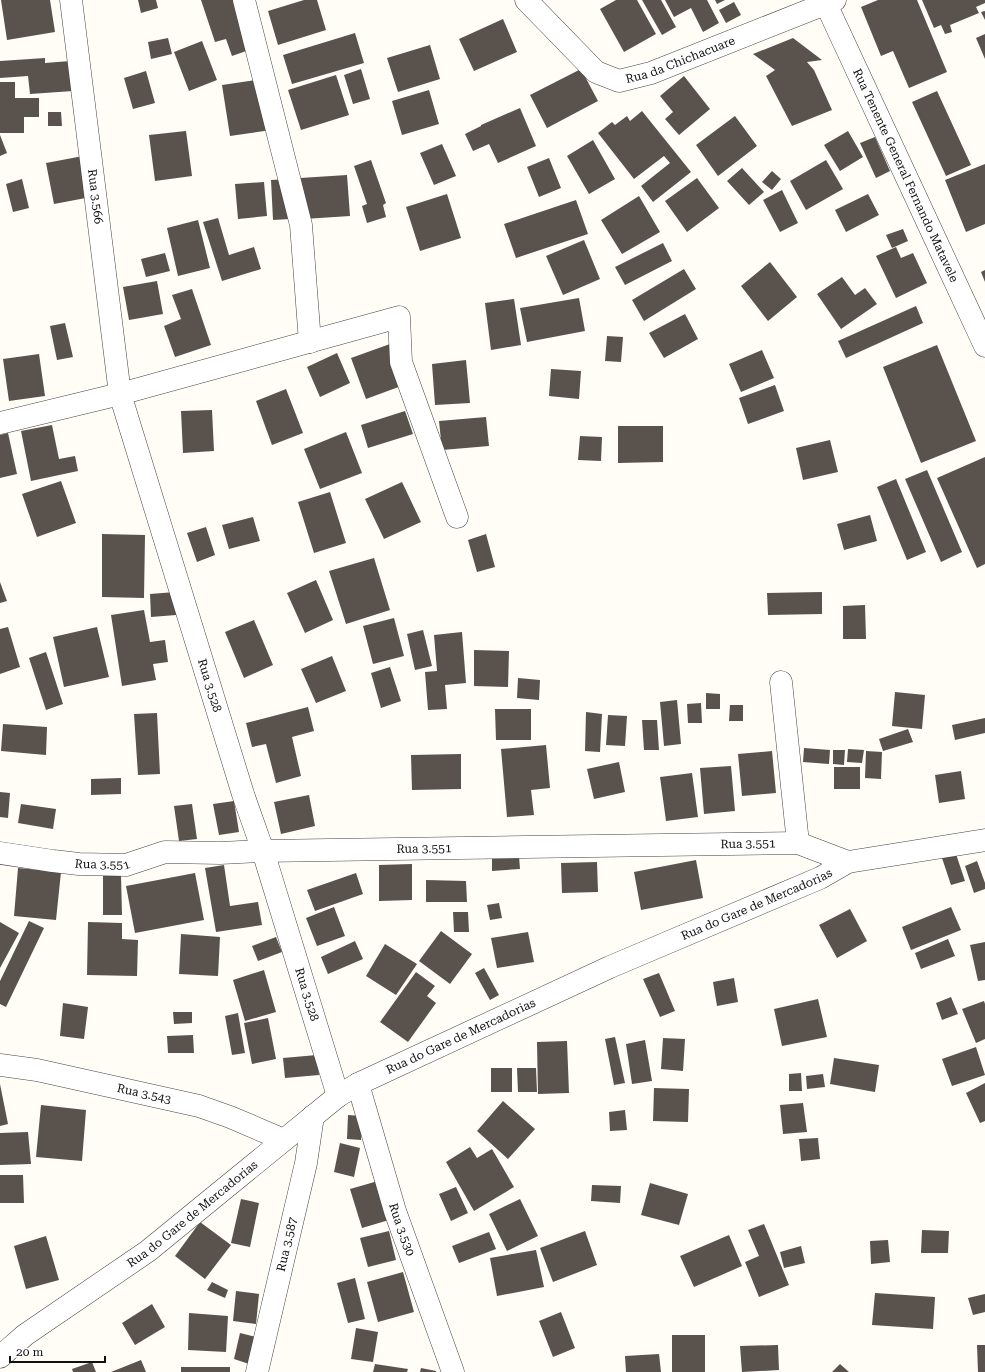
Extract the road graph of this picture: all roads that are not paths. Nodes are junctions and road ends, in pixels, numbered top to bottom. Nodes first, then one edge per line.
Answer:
1 (71, 0) edge
2 (244, 0) edge
3 (526, 0) edge
4 (831, 2) edge
5 (310, 342) junction
6 (985, 346) edge
7 (120, 394) junction
8 (0, 423) edge
9 (457, 517) dead end
10 (781, 682) dead end
11 (985, 840) edge
12 (798, 843) junction
13 (263, 851) junction
14 (0, 853) edge
15 (848, 862) junction
16 (0, 1065) edge
17 (358, 1084) junction
18 (338, 1096) junction
19 (313, 1116) junction
20 (284, 1140) junction
21 (0, 1357) edge
22 (257, 1372) edge
23 (453, 1372) edge

1 - 7 street, Rua 3.566
2 - 5 street
3 - 4 street, Rua da Chichacuare
4 - 6 street, Rua Tenente General Fernando Matavele
5 - 7 street
5 - 9 street
7 - 8 street
7 - 13 street, Rua 3.528
10 - 12 street
11 - 15 street, Rua do Gare de Mercadorias
12 - 13 street, Rua 3.551
12 - 15 street, Rua 3.551
13 - 14 street, Rua 3.551
13 - 18 street, Rua 3.528
15 - 17 street, Rua do Gare de Mercadorias
16 - 20 street, Rua 3.543
17 - 18 street, Rua do Gare de Mercadorias
17 - 23 street, Rua 3.530
18 - 19 street, Rua do Gare de Mercadorias
19 - 20 street, Rua do Gare de Mercadorias
19 - 22 street, Rua 3.587
20 - 21 street, Rua do Gare de Mercadorias

